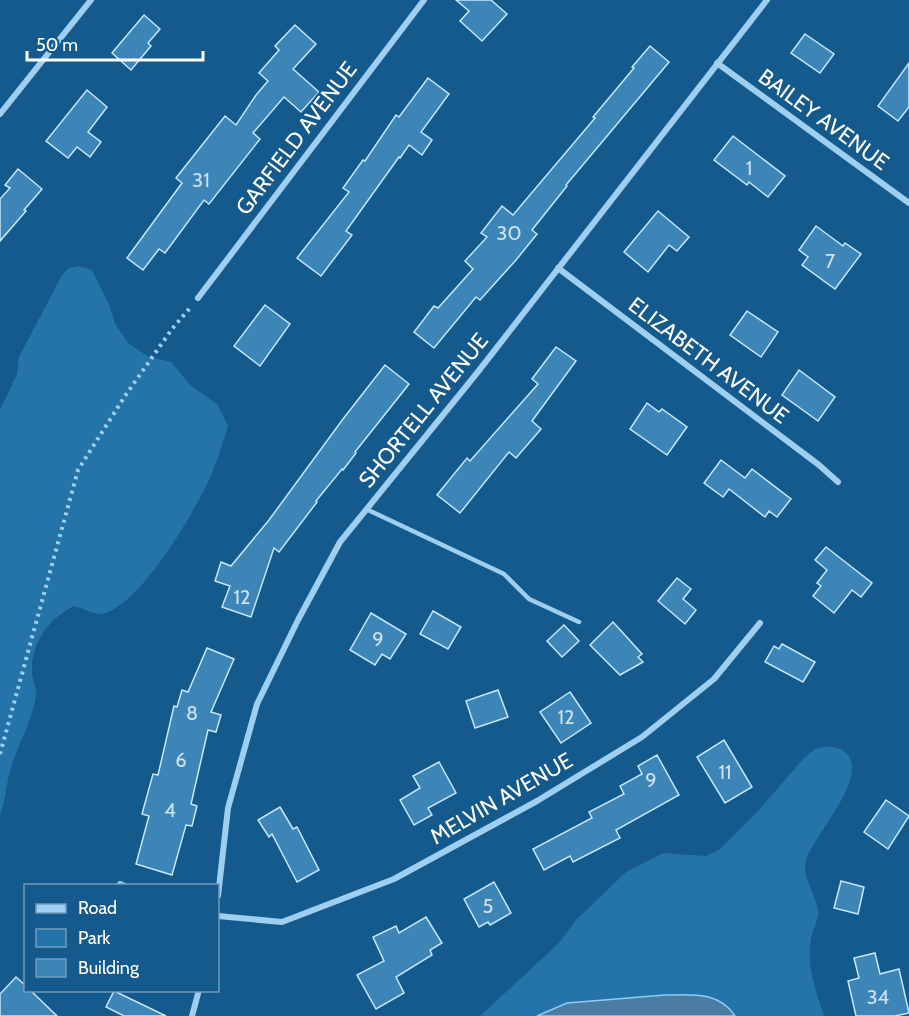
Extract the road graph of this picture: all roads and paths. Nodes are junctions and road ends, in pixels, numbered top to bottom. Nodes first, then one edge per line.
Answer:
1 (91, 0) edge
2 (424, 0) edge
3 (766, 0) edge
4 (717, 63) junction
5 (0, 114) edge
6 (909, 203) edge
7 (558, 268) junction
8 (198, 298) joint
9 (838, 482) dead end
10 (366, 509) junction
11 (579, 622) dead end
12 (760, 623) dead end
13 (0, 754) edge
14 (219, 887) edge
15 (219, 916) edge
16 (198, 992) edge
17 (192, 1016) edge

1 - 5 street
2 - 8 street, GARFIELD AVENUE
3 - 4 street, SHORTELL AVENUE
4 - 6 street, BAILEY AVENUE
4 - 7 street, SHORTELL AVENUE
7 - 9 street, ELIZABETH AVENUE
7 - 10 street, SHORTELL AVENUE
8 - 13 path
10 - 11 lane
10 - 14 street, SHORTELL AVENUE
12 - 15 street, MELVIN AVENUE
16 - 17 street

